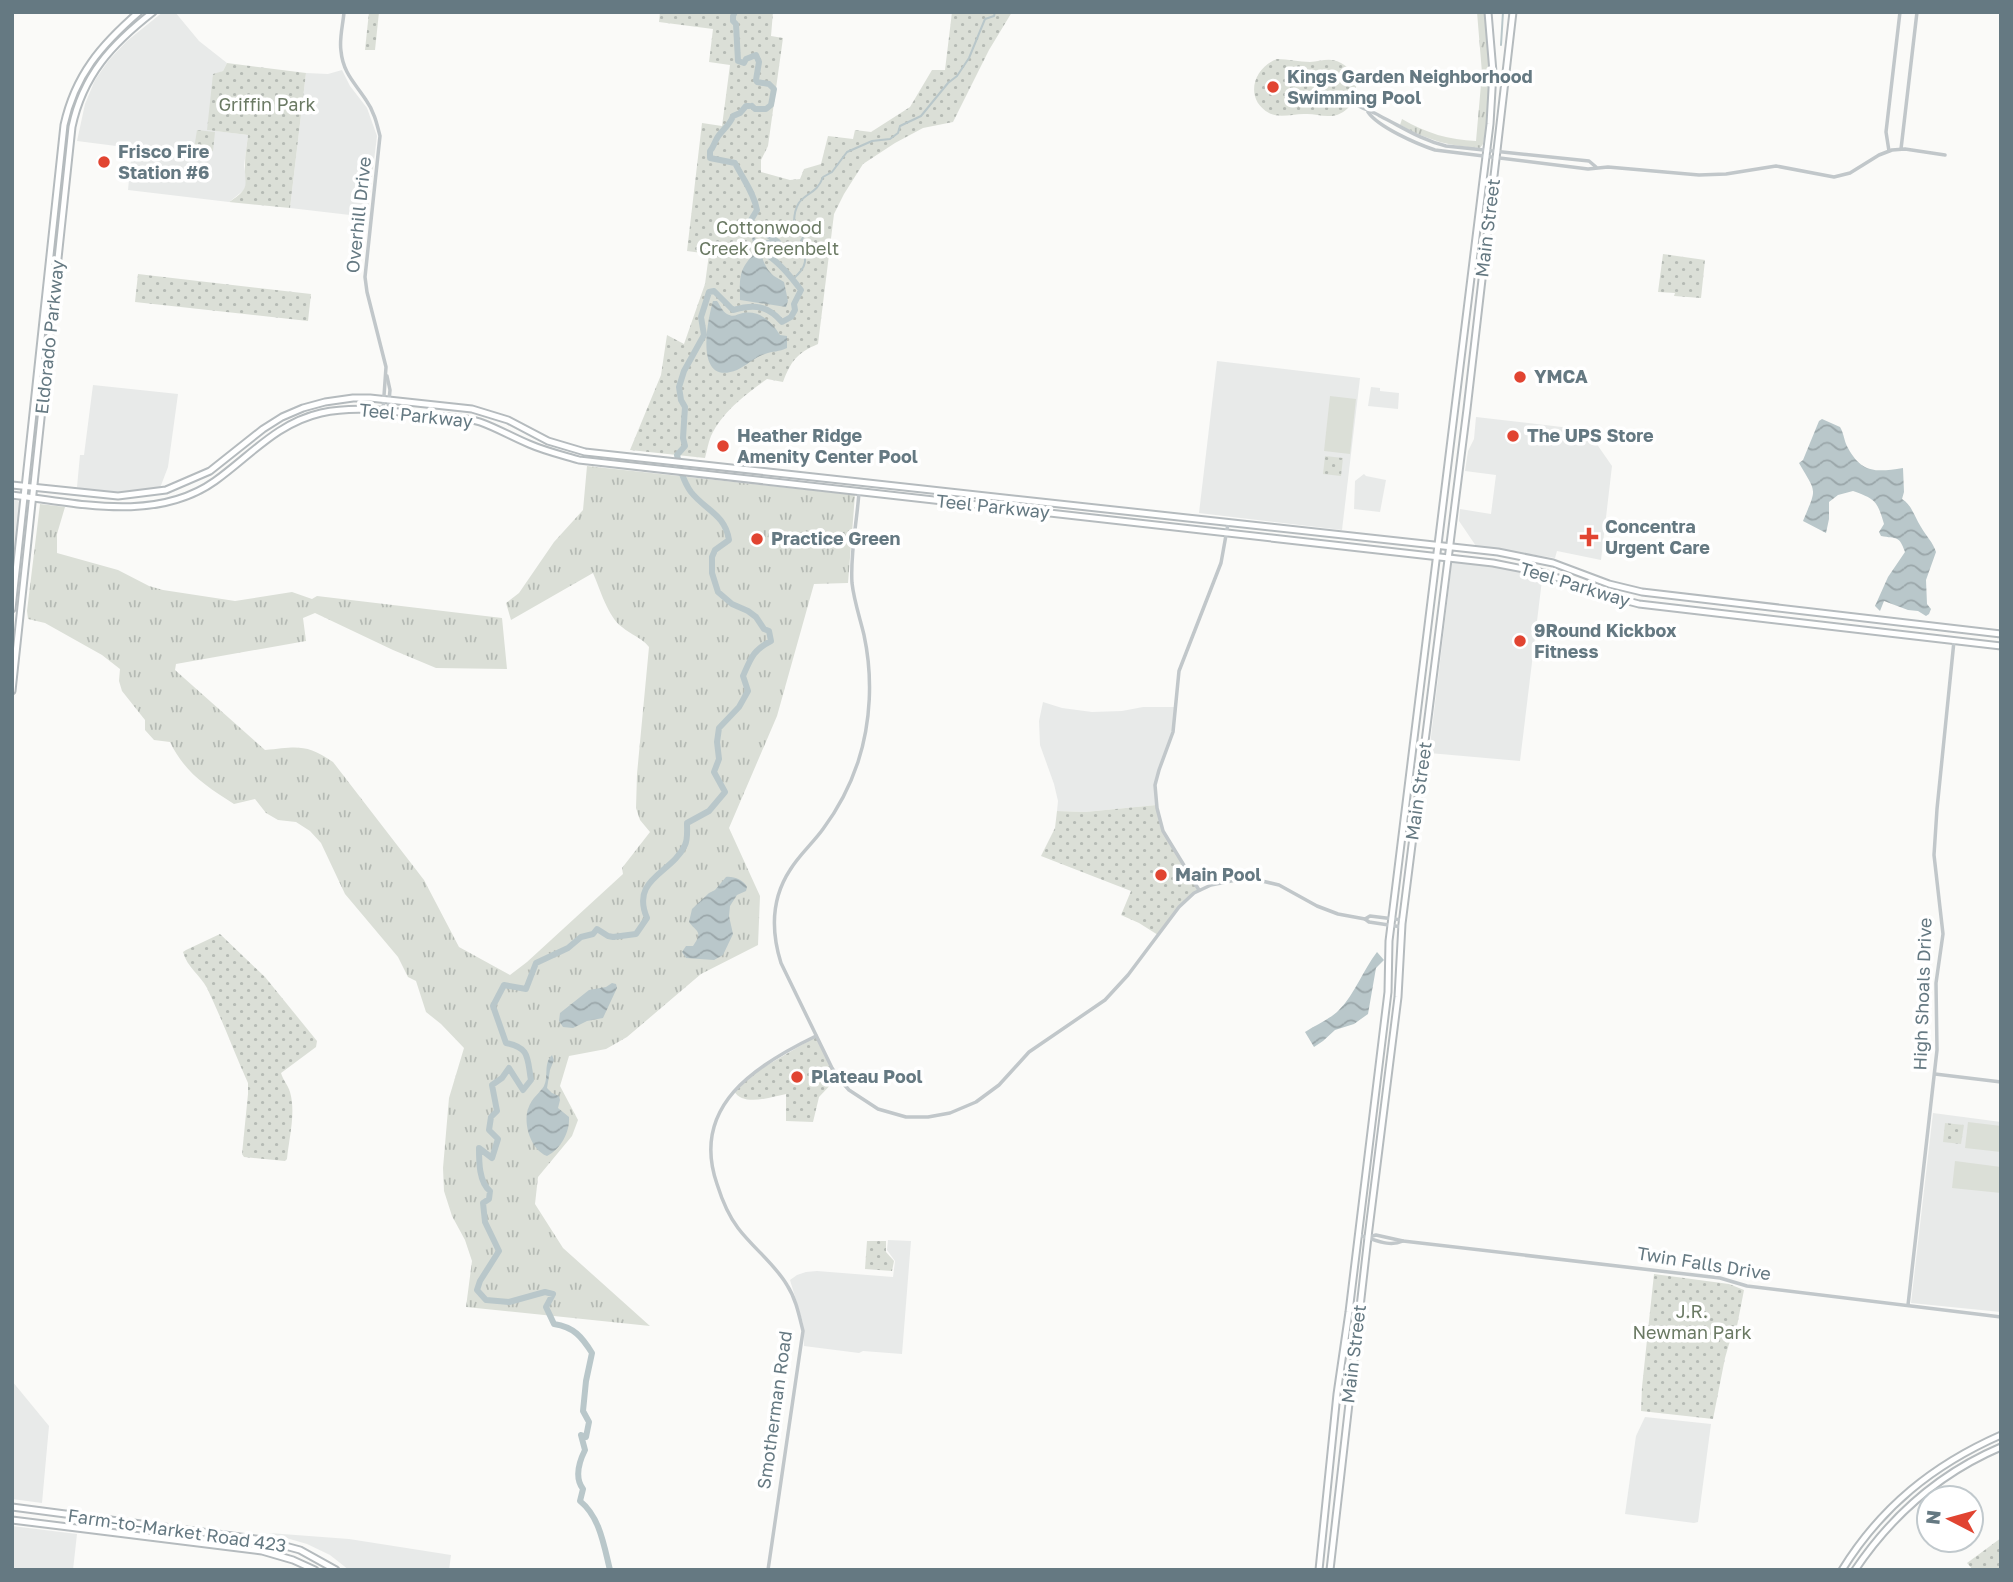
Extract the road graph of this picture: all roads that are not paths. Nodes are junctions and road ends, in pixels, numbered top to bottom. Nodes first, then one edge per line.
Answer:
1 (139, 12) edge
2 (153, 12) edge
3 (344, 12) edge
4 (1488, 12) edge
5 (1513, 12) edge
6 (1900, 12) edge
7 (1917, 12) edge
8 (1355, 104) dead end
9 (1901, 149) junction
10 (1889, 151) junction
11 (60, 152) junction
12 (68, 153) junction
13 (1487, 153) junction
14 (1497, 154) junction
15 (1945, 155) dead end
16 (1551, 157) junction
17 (1551, 164) junction
18 (1596, 167) junction
19 (1478, 230) junction
20 (1488, 232) junction
21 (387, 400) junction
22 (386, 410) junction
23 (234, 453) junction
24 (242, 461) junction
25 (1448, 471) junction
26 (1459, 473) junction
27 (12, 485) edge
28 (25, 486) junction
29 (34, 488) junction
30 (166, 490) junction
31 (859, 492) junction
32 (12, 495) edge
33 (110, 495) junction
34 (24, 496) junction
35 (33, 498) junction
36 (169, 500) junction
37 (108, 506) junction
38 (1228, 522) junction
39 (1307, 531) junction
40 (1227, 533) junction
41 (1305, 541) junction
42 (1438, 546) junction
43 (1450, 547) junction
44 (1437, 556) junction
45 (1522, 556) junction
46 (1449, 558) junction
47 (1519, 568) junction
48 (1578, 572) junction
49 (1574, 583) junction
50 (15, 587) junction
51 (24, 588) junction
52 (1735, 604) junction
53 (12, 609) edge
54 (1734, 616) junction
55 (1861, 618) junction
56 (1859, 630) junction
57 (2001, 634) edge
58 (1954, 641) junction
59 (1426, 642) junction
60 (1438, 643) junction
61 (2001, 646) edge
62 (12, 691) edge
63 (1418, 713) junction
64 (1429, 714) junction
65 (1199, 890) junction
66 (1392, 922) junction
67 (1402, 923) junction
68 (817, 1036) junction
69 (1935, 1074) junction
70 (2001, 1082) edge
71 (1357, 1235) junction
72 (1368, 1237) junction
73 (1908, 1305) junction
74 (2001, 1317) edge
75 (2001, 1435) edge
76 (2001, 1447) edge
77 (12, 1507) edge
78 (25, 1509) junction
79 (12, 1520) edge
80 (23, 1521) junction
81 (152, 1526) junction
82 (150, 1536) junction
83 (315, 1570) edge
84 (336, 1570) edge
85 (768, 1570) edge
86 (1319, 1570) edge
87 (1329, 1570) edge
88 (1842, 1570) edge
89 (1855, 1570) edge

1 - 11 main road, Eldorado Parkway
2 - 12 main road, Eldorado Parkway
3 - 21 street, Overhill Drive
4 - 13 main road, Main Street
5 - 14 main road, Main Street
6 - 10 street
7 - 9 street
8 - 13 street
9 - 10 street
9 - 15 street
10 - 18 street
11 - 12 main road
11 - 28 main road, Eldorado Parkway
12 - 29 main road, Eldorado Parkway
13 - 14 street
13 - 19 main road, Main Street
14 - 16 street
14 - 17 street
14 - 20 main road, Main Street
16 - 17 street
16 - 18 street
17 - 18 street
19 - 20 main road
19 - 25 main road, Main Street
20 - 26 main road, Main Street
21 - 22 street, Overhill Drive
21 - 23 main road, Teel Parkway
21 - 38 main road, Teel Parkway
22 - 24 main road, Teel Parkway
22 - 31 main road, Teel Parkway
23 - 24 main road
23 - 30 main road, Teel Parkway
24 - 36 main road, Teel Parkway
25 - 26 main road
25 - 42 main road, Main Street
26 - 43 main road, Main Street
27 - 28 main road, Teel Parkway
28 - 29 main road, Teel Parkway
28 - 34 main road, Eldorado Parkway
29 - 33 main road, Teel Parkway
29 - 35 main road, Eldorado Parkway
30 - 33 main road, Teel Parkway
30 - 36 main road
31 - 40 main road, Teel Parkway
31 - 68 street
32 - 34 main road, Teel Parkway
33 - 37 main road
34 - 35 main road, Teel Parkway
34 - 50 main road, Eldorado Parkway
35 - 37 main road, Teel Parkway
35 - 51 main road, Eldorado Parkway
36 - 37 main road, Teel Parkway
38 - 39 main road, Teel Parkway
38 - 40 street
39 - 41 main road
39 - 42 main road, Teel Parkway
40 - 41 main road, Teel Parkway
40 - 65 street
41 - 44 main road, Teel Parkway
42 - 43 main road, Teel Parkway
42 - 44 main road, Main Street
43 - 45 main road, Teel Parkway
43 - 46 main road, Main Street
44 - 46 main road, Teel Parkway
44 - 59 main road, Main Street
45 - 47 main road
45 - 48 main road, Teel Parkway
46 - 47 main road, Teel Parkway
46 - 60 main road, Main Street
47 - 49 main road, Teel Parkway
48 - 49 main road
48 - 52 main road, Teel Parkway
49 - 54 main road, Teel Parkway
50 - 51 main road
50 - 53 main road, Eldorado Parkway
51 - 62 main road, Eldorado Parkway
52 - 54 main road
52 - 55 main road, Teel Parkway
54 - 56 main road, Teel Parkway
55 - 56 main road
55 - 57 main road, Teel Parkway
56 - 58 main road, Teel Parkway
58 - 61 main road, Teel Parkway
58 - 69 street, High Shoals Drive
59 - 60 main road
59 - 63 main road, Main Street
60 - 64 main road, Main Street
63 - 64 main road
63 - 66 main road, Main Street
64 - 67 main road, Main Street
65 - 66 street
65 - 68 street
66 - 67 street
66 - 71 main road, Main Street
67 - 72 main road, Main Street
68 - 85 street, Smotherman Road
69 - 70 street
69 - 73 street, High Shoals Drive
71 - 72 street, Twin Falls Drive
71 - 86 main road, Main Street
72 - 73 street, Twin Falls Drive
72 - 87 main road, Main Street
73 - 74 street, Twin Falls Drive
75 - 88 main road
76 - 89 main road
77 - 78 main road, Farm-to-Market Road 423
78 - 80 main road
78 - 81 main road, Farm-to-Market Road 423
79 - 80 main road, Farm-to-Market Road 423
80 - 82 main road, Farm-to-Market Road 423
81 - 82 main road
81 - 84 main road, Farm-to-Market Road 423
82 - 83 main road, Farm-to-Market Road 423

